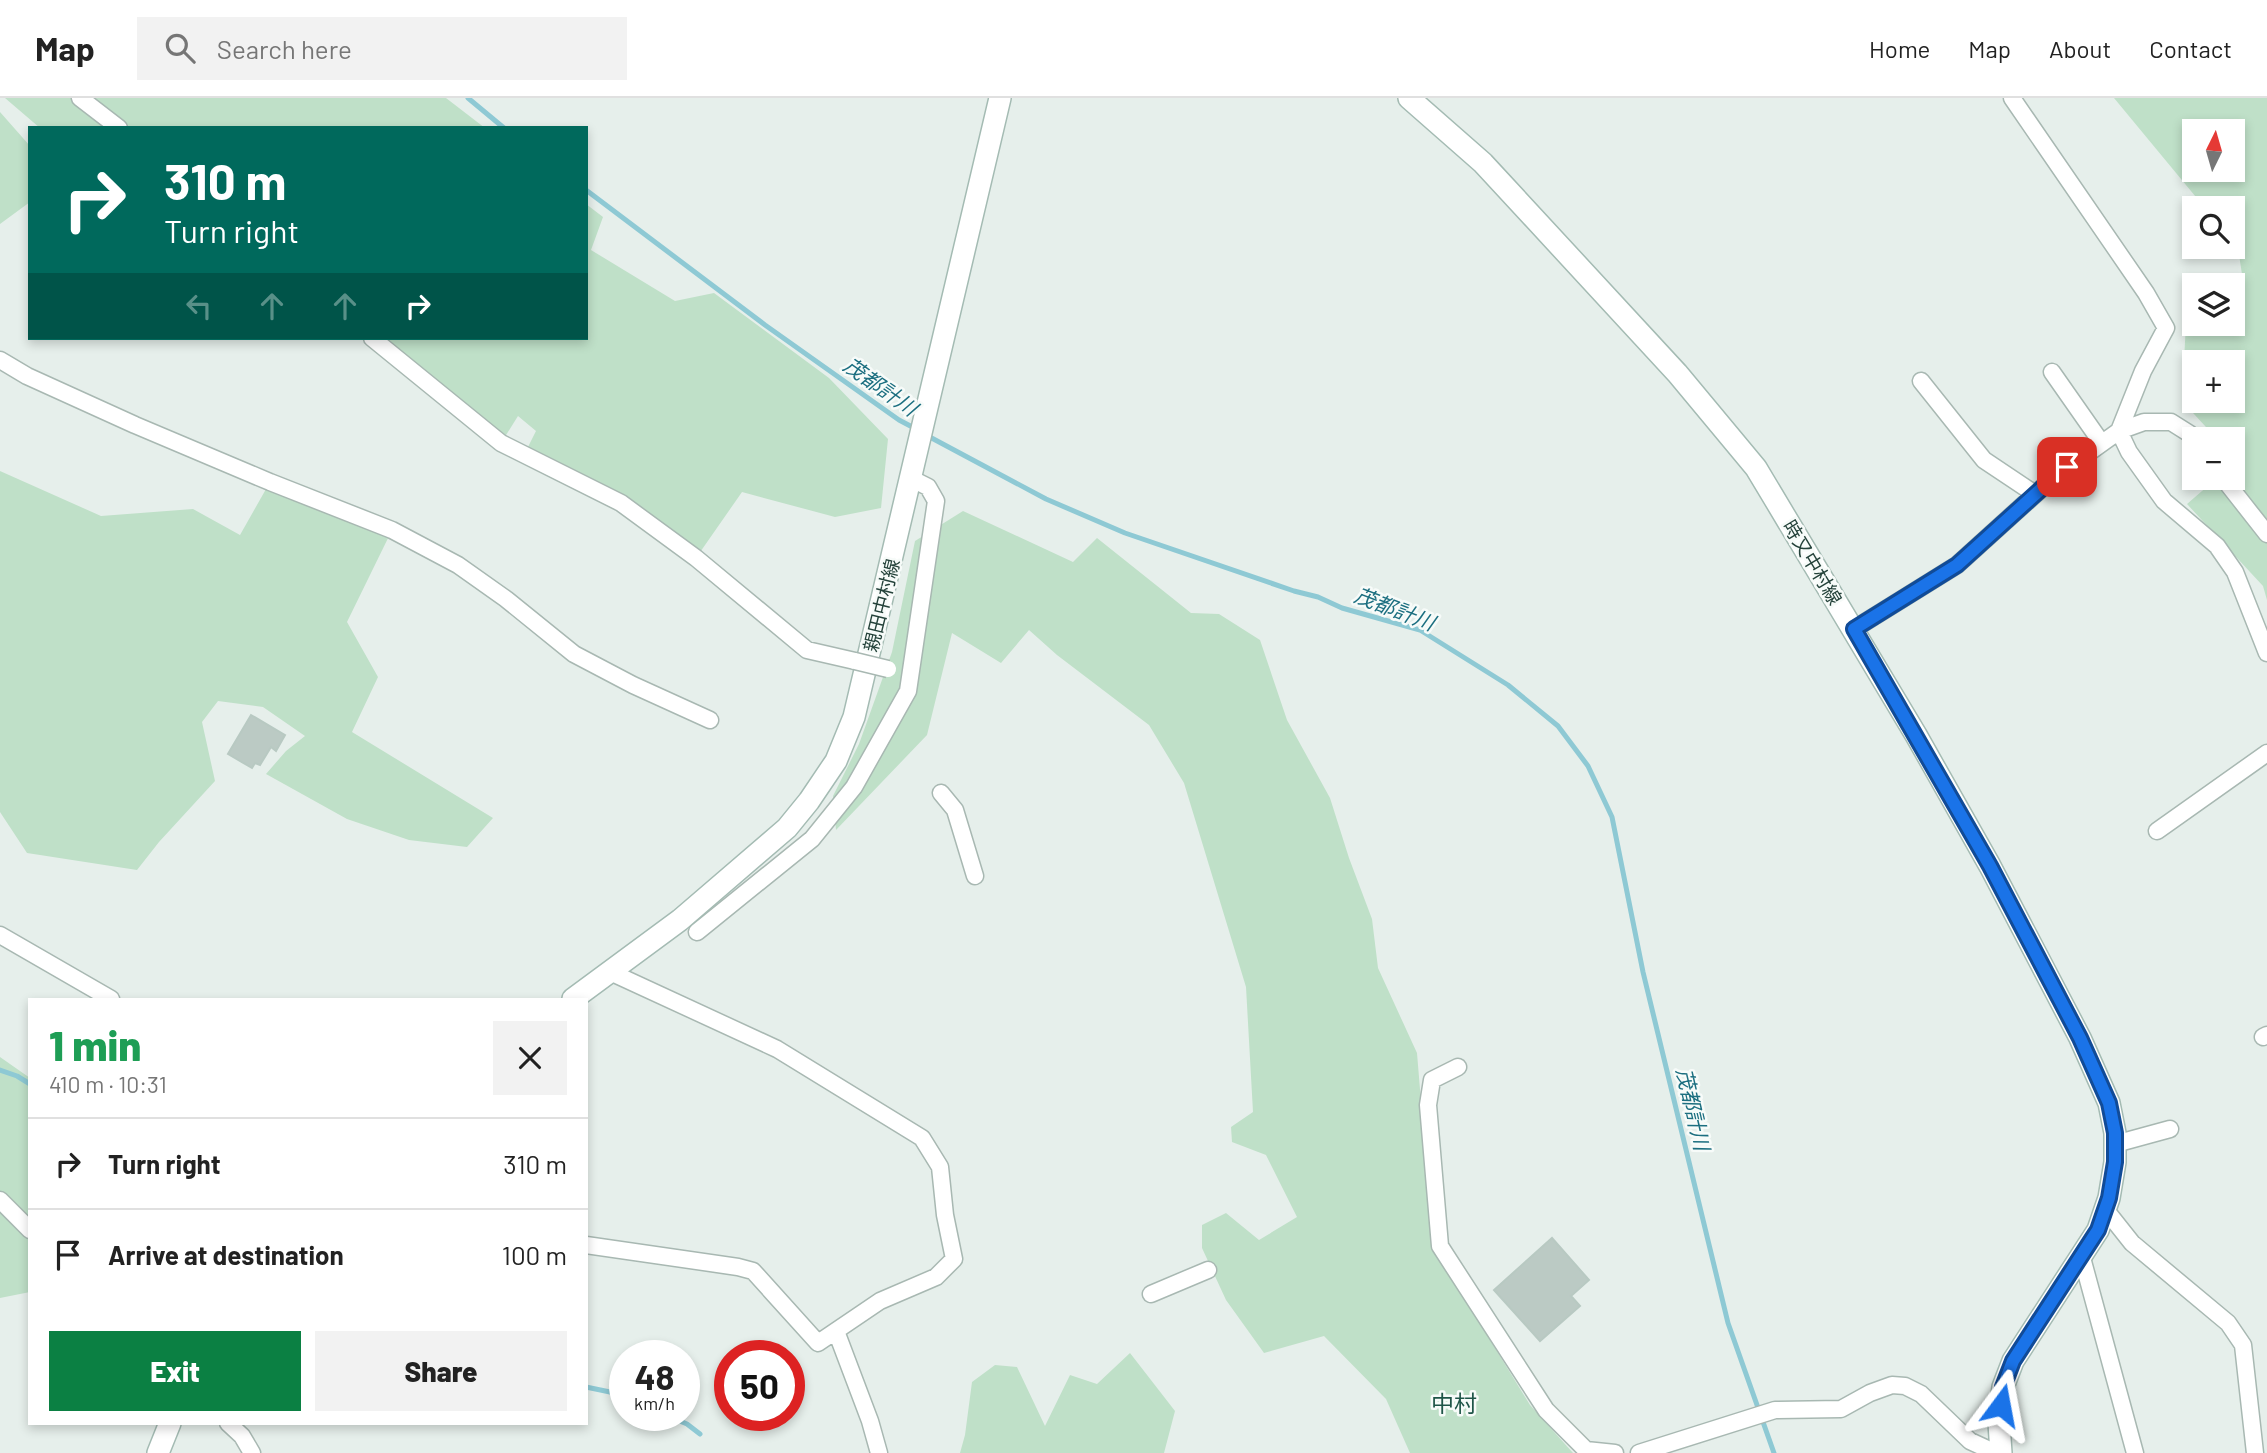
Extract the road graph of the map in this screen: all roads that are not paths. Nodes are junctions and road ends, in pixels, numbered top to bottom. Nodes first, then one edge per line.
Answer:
1 (80, 98) edge
2 (1000, 98) edge
3 (1409, 98) edge
4 (2012, 98) edge
5 (116, 126) edge
6 (374, 340) edge
7 (0, 360) edge
8 (2052, 372) dead end
9 (1921, 380) dead end
10 (2182, 429) edge
11 (2119, 431) junction
12 (2101, 442) junction
13 (912, 479) junction
14 (2232, 490) edge
15 (2035, 494) junction
16 (2267, 534) edge
17 (1854, 629) junction
18 (2267, 653) edge
19 (912, 674) junction
20 (710, 720) dead end
21 (2267, 753) edge
22 (941, 793) dead end
23 (2157, 831) dead end
24 (975, 876) dead end
25 (697, 932) dead end
26 (0, 935) edge
27 (608, 971) junction
28 (109, 998) edge
29 (574, 998) edge
30 (1458, 1067) dead end
31 (2170, 1129) dead end
32 (2115, 1144) junction
33 (0, 1200) edge
34 (2105, 1209) junction
35 (28, 1228) edge
36 (588, 1245) edge
37 (2081, 1254) junction
38 (1208, 1270) dead end
39 (1152, 1294) dead end
40 (836, 1331) junction
41 (169, 1425) edge
42 (230, 1425) edge
43 (158, 1453) edge
44 (251, 1453) edge
45 (879, 1453) edge
46 (1615, 1453) edge
47 (1639, 1453) edge
48 (1996, 1453) edge
49 (2001, 1453) edge
50 (2135, 1453) edge
51 (2255, 1453) edge

1 - 5 street
2 - 13 main road, 親田中村線
3 - 17 main road, 時又中村線
4 - 11 street
6 - 19 street, bridge
7 - 20 street
8 - 12 street
9 - 15 street
10 - 11 street
11 - 12 street
11 - 18 street
12 - 15 street
13 - 19 street
13 - 27 main road, 親田中村線
14 - 16 street
15 - 17 street
17 - 32 main road, 時又中村線
19 - 25 street
21 - 23 street
22 - 24 street
26 - 28 street
27 - 29 main road, 親田中村線
27 - 40 street
30 - 46 street
31 - 32 street
32 - 34 main road, 時又中村線
33 - 35 street
34 - 37 main road, 時又中村線
34 - 51 street
36 - 40 street
37 - 49 main road, 時又中村線
37 - 50 street
38 - 39 street
40 - 45 street
41 - 43 main road
42 - 44 street
47 - 48 street

